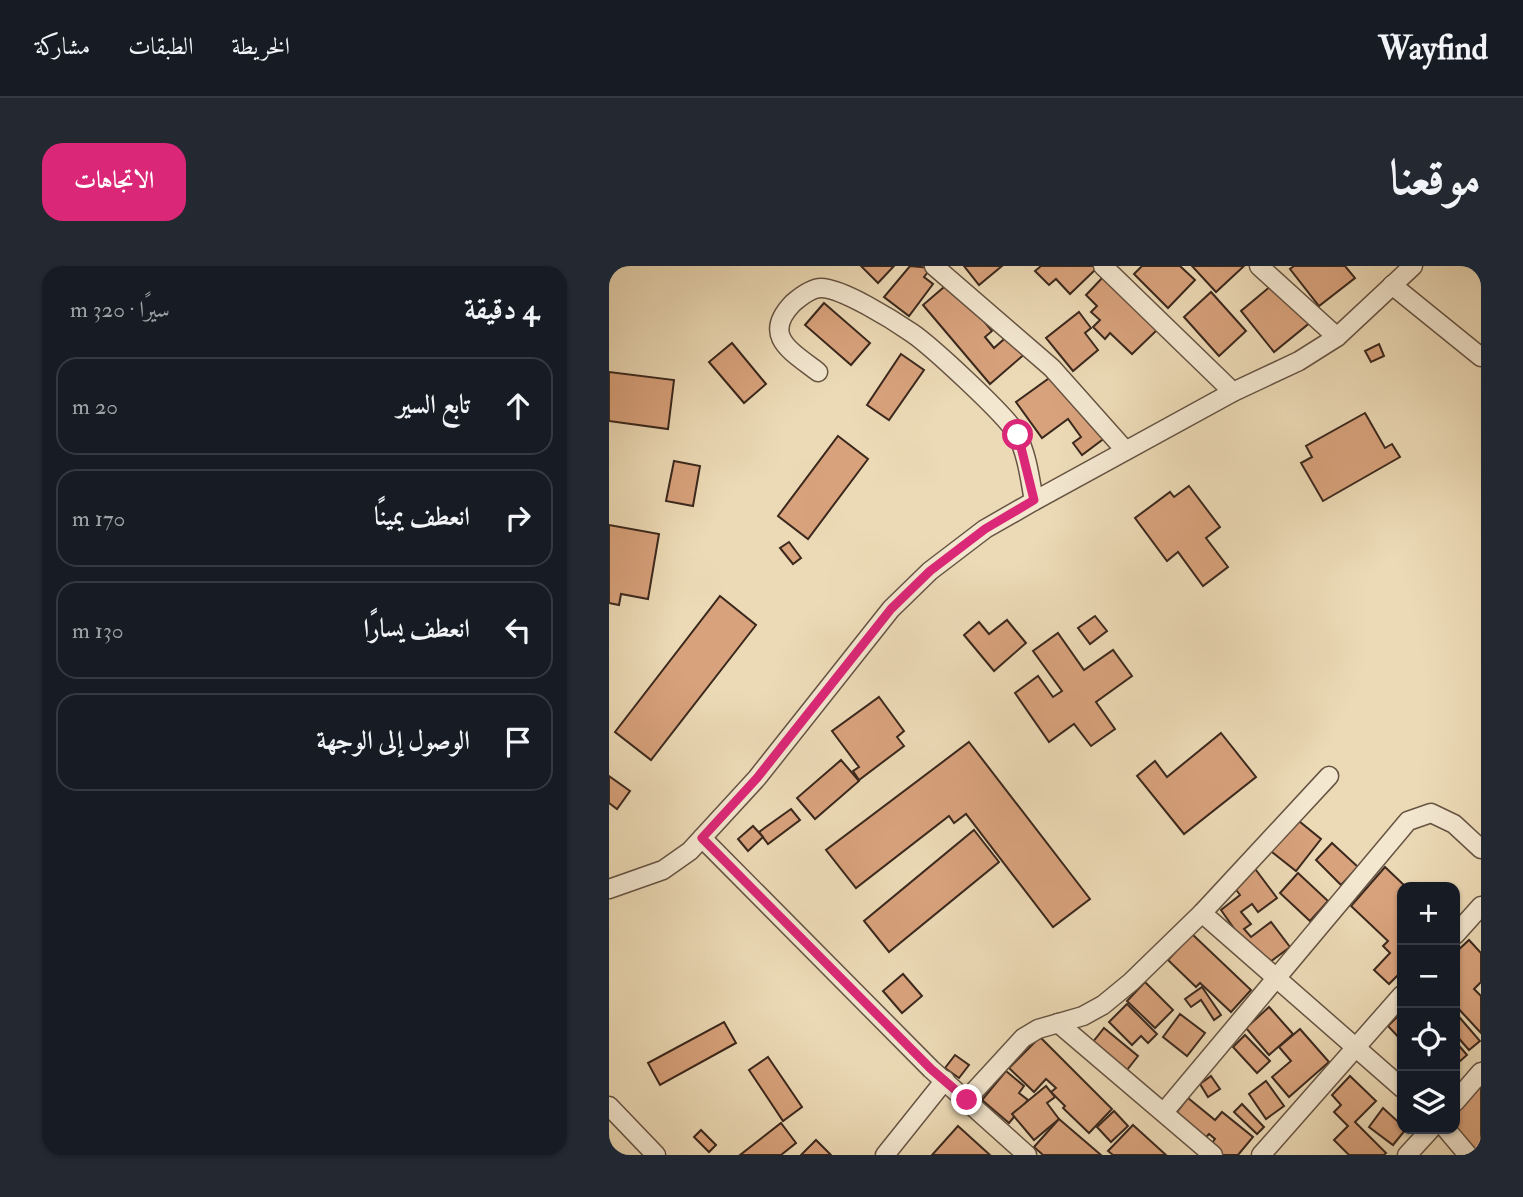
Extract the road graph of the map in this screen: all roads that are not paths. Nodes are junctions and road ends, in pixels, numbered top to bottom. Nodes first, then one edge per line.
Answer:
1 (934, 266) edge
2 (1103, 266) edge
3 (1259, 266) edge
4 (1413, 266) edge
5 (1392, 285) junction
6 (1337, 337) junction
7 (1481, 357) edge
8 (818, 372) dead end
9 (1233, 392) junction
10 (1125, 450) junction
11 (1034, 500) junction
12 (1329, 776) dead end
13 (702, 838) junction
14 (1481, 849) edge
15 (609, 889) edge
16 (1481, 905) edge
17 (1202, 913) junction
18 (1460, 929) edge
19 (1277, 979) junction
20 (1397, 1001) edge
21 (1058, 1023) junction
22 (1356, 1048) junction
23 (1481, 1072) edge
24 (944, 1080) junction
25 (1397, 1084) edge
26 (1460, 1096) edge
27 (967, 1100) junction
28 (609, 1106) edge
29 (1164, 1112) junction
30 (1426, 1134) edge
31 (1450, 1134) edge
32 (656, 1155) edge
33 (885, 1155) edge
34 (1027, 1155) edge
35 (1213, 1155) edge
36 (1261, 1155) edge
37 (1407, 1155) edge
38 (1468, 1155) edge

1 - 10 street
2 - 9 street
3 - 6 street
4 - 5 street
5 - 6 street
5 - 7 street
6 - 9 street
8 - 11 street
9 - 10 street
10 - 11 street
11 - 13 street
12 - 17 street
13 - 15 street
13 - 24 street
14 - 19 street
16 - 18 street
17 - 19 street
17 - 21 street
19 - 22 street
19 - 29 street
20 - 22 street
21 - 27 street
21 - 29 street
22 - 25 street
22 - 36 street
23 - 26 street
24 - 27 street
24 - 33 street
27 - 34 street
28 - 32 street
29 - 35 street
30 - 37 street
31 - 38 street

